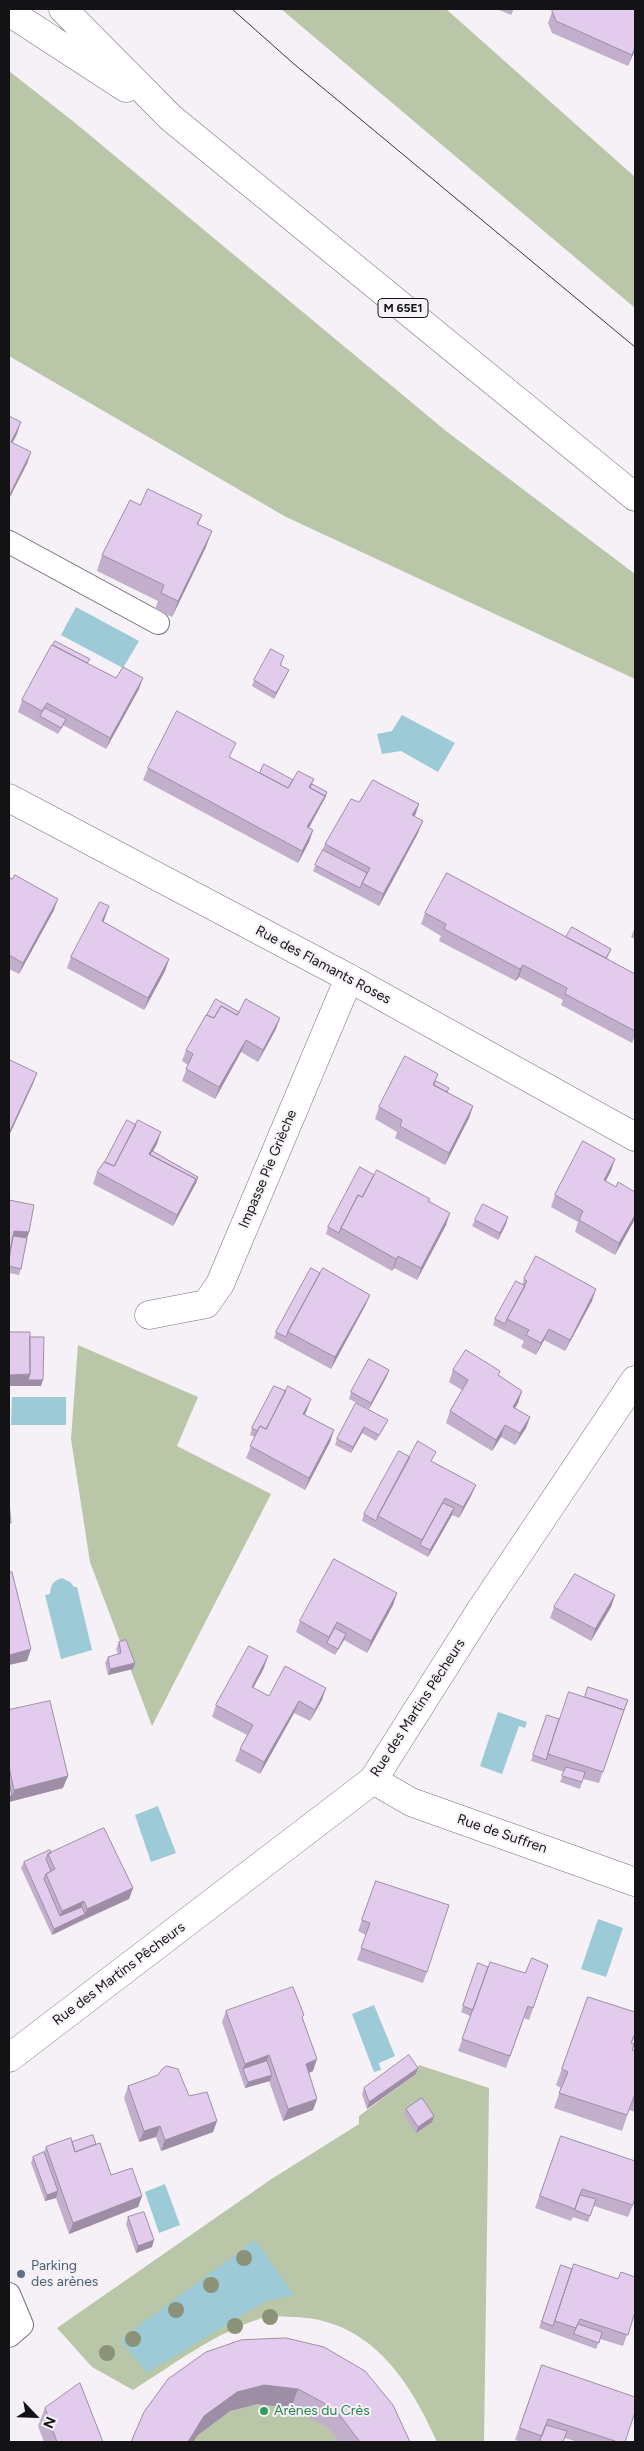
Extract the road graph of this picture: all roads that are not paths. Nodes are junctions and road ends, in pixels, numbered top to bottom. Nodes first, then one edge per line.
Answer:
1 (63, 9) edge
2 (9, 12) edge
3 (171, 118) junction
4 (635, 497) edge
5 (9, 542) edge
6 (158, 623) dead end
7 (9, 798) edge
8 (349, 978) junction
9 (635, 1137) edge
10 (149, 1315) dead end
11 (635, 1380) edge
12 (373, 1780) junction
13 (635, 1882) edge
14 (11, 2050) edge
15 (9, 2294) edge
16 (9, 2336) edge

1 - 3 street, M 65E1
2 - 3 street, M 65E1
3 - 4 street, M 65E1
5 - 6 lane
7 - 8 street, Rue des Flamants Roses
8 - 9 street, Rue des Flamants Roses
8 - 10 street, Impasse Pie Grièche
11 - 12 street, Rue des Martins Pêcheurs
12 - 13 street, Rue de Suffren
12 - 14 street, Rue des Martins Pêcheurs
15 - 16 lane

